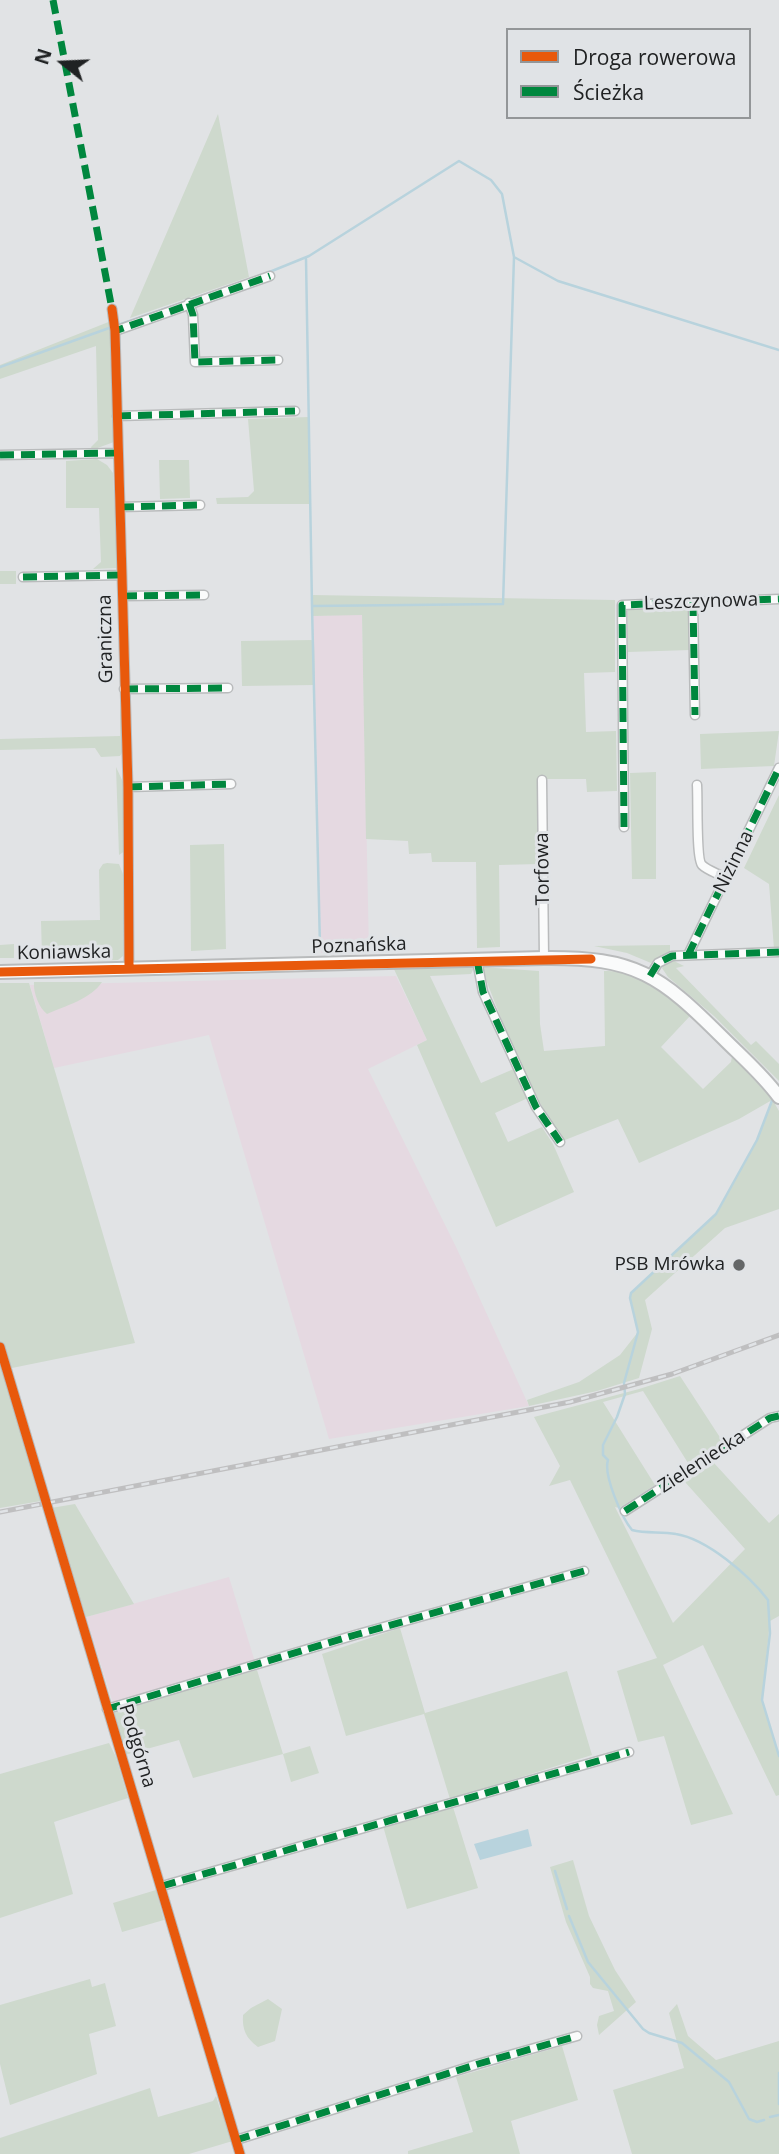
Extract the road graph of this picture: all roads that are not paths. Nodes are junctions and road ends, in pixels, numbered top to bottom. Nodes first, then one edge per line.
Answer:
1 (270, 276) dead end
2 (189, 303) junction
3 (112, 309) dead end
4 (115, 331) junction
5 (278, 360) dead end
6 (295, 411) dead end
7 (117, 416) junction
8 (118, 453) junction
9 (0, 455) edge
10 (200, 505) dead end
11 (120, 507) junction
12 (122, 575) junction
13 (23, 577) dead end
14 (204, 595) dead end
15 (123, 596) junction
16 (779, 599) edge
17 (693, 602) junction
18 (228, 688) dead end
19 (124, 689) junction
20 (695, 715) dead end
21 (779, 768) edge
22 (542, 780) dead end
23 (231, 784) dead end
24 (697, 785) dead end
25 (128, 787) junction
26 (624, 827) dead end
27 (727, 879) junction
28 (779, 953) edge
29 (688, 955) junction
30 (544, 958) junction
31 (477, 960) junction
32 (129, 969) junction
33 (0, 972) edge
34 (650, 976) junction
35 (774, 1087) edge
36 (779, 1097) edge
37 (560, 1142) dead end
38 (0, 1347) edge
39 (779, 1416) edge
40 (625, 1511) dead end
41 (584, 1571) dead end
42 (107, 1709) junction
43 (629, 1752) dead end
44 (162, 1886) junction
45 (577, 2036) dead end
46 (236, 2140) junction
47 (240, 2154) edge

1 - 2 street
2 - 4 street
2 - 5 street
3 - 4 street, Graniczna
4 - 7 street, Graniczna
6 - 7 street
7 - 8 street, Graniczna
8 - 9 street
8 - 11 street, Graniczna
10 - 11 street
11 - 12 street, Graniczna
12 - 13 street
12 - 15 street, Graniczna
14 - 15 street
15 - 19 street, Graniczna
16 - 17 street, Leszczynowa
17 - 20 street
17 - 26 street, Leszczynowa
18 - 19 street
19 - 25 street, Graniczna
21 - 27 street, Nizinna
22 - 30 street, Torfowa
23 - 25 street
24 - 27 street
25 - 32 street, Graniczna
27 - 29 street, Nizinna
28 - 29 street
29 - 34 street
30 - 31 main road, Poznańska
30 - 34 main road, Poznańska
31 - 32 main road, Poznańska
31 - 37 street
32 - 33 main road, Koniawska
34 - 35 main road, Poznańska
35 - 36 main road, Poznańska
38 - 42 street, Podgórna
39 - 40 street, Zieleniecka
41 - 42 street, Podgórna
42 - 44 street, Podgórna
43 - 44 street
44 - 46 street, Podgórna
45 - 46 street
46 - 47 street, Podgórna

